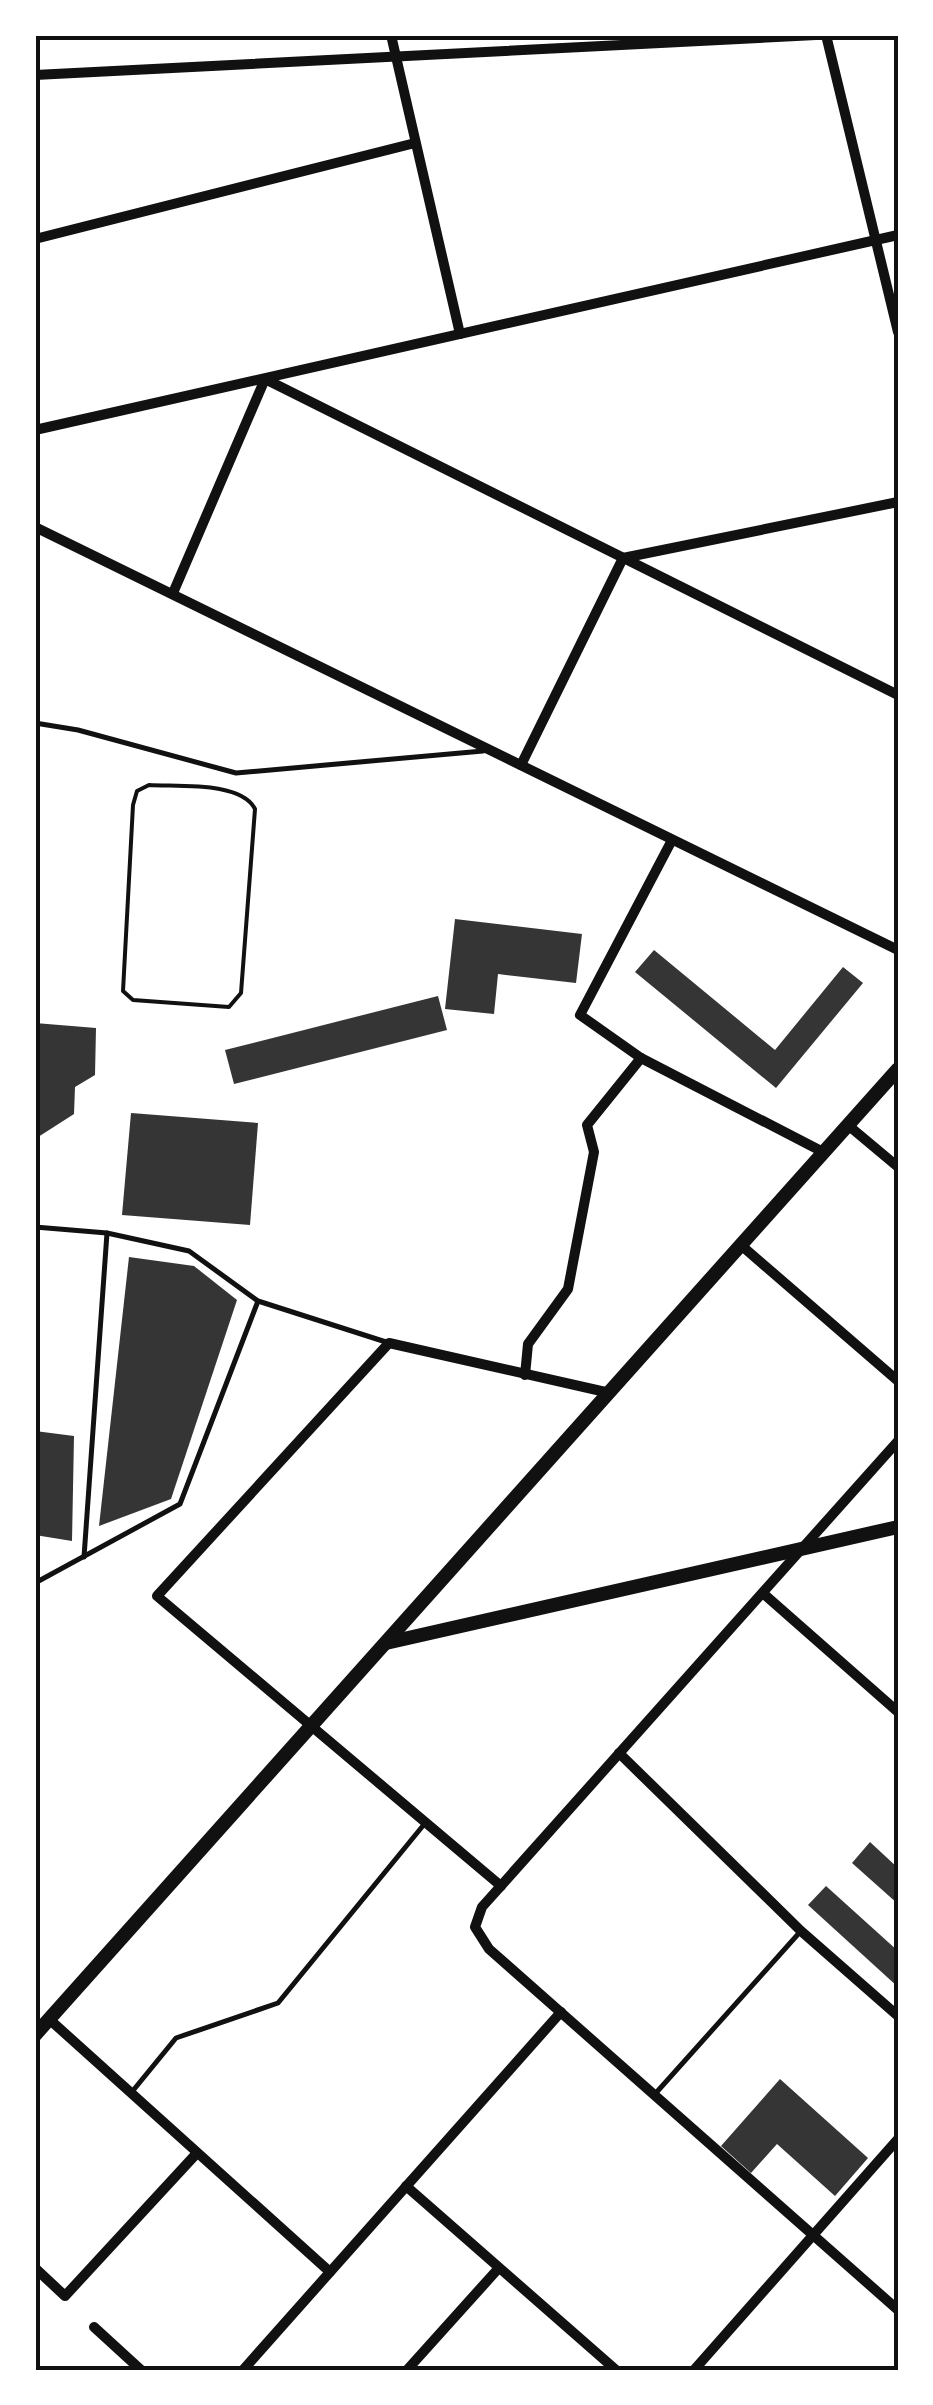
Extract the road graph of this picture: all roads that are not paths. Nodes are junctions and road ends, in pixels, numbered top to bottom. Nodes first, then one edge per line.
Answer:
1 (391, 35) edge
2 (816, 35) edge
3 (826, 35) edge
4 (397, 60) junction
5 (35, 76) edge
6 (415, 144) junction
7 (898, 236) edge
8 (35, 239) edge
9 (876, 240) junction
10 (898, 332) edge
11 (460, 334) junction
12 (266, 379) junction
13 (35, 430) edge
14 (898, 502) edge
15 (35, 527) edge
16 (623, 558) junction
17 (172, 593) junction
18 (898, 695) edge
19 (35, 724) edge
20 (483, 750) junction
21 (520, 765) junction
22 (672, 840) junction
23 (898, 950) edge
24 (641, 1058) junction
25 (898, 1070) edge
26 (850, 1126) junction
27 (826, 1153) junction
28 (898, 1166) edge
29 (35, 1227) edge
30 (106, 1233) junction
31 (742, 1246) junction
32 (258, 1301) junction
33 (389, 1343) junction
34 (525, 1375) junction
35 (898, 1380) edge
36 (610, 1393) junction
37 (898, 1441) edge
38 (898, 1527) edge
39 (805, 1544) junction
40 (84, 1556) junction
41 (35, 1583) edge
42 (766, 1595) junction
43 (386, 1644) junction
44 (898, 1712) edge
45 (309, 1728) junction
46 (619, 1753) junction
47 (427, 1821) junction
48 (501, 1886) junction
49 (801, 1931) junction
50 (561, 2012) junction
51 (898, 2016) edge
52 (49, 2019) junction
53 (35, 2035) edge
54 (131, 2093) junction
55 (655, 2094) junction
56 (898, 2139) edge
57 (197, 2152) junction
58 (406, 2186) junction
59 (814, 2236) junction
60 (35, 2268) edge
61 (498, 2270) junction
62 (330, 2272) junction
63 (898, 2310) edge
64 (94, 2327) dead end
65 (141, 2370) edge
66 (243, 2370) edge
67 (407, 2370) edge
68 (616, 2370) edge
69 (694, 2370) edge

1 - 4 street
2 - 4 street
3 - 9 street
4 - 5 street
4 - 6 street
6 - 8 street
6 - 11 street
7 - 9 street
9 - 10 street
9 - 11 street
11 - 12 street
12 - 13 street
12 - 16 street
12 - 17 street
14 - 16 street
15 - 17 street
16 - 18 street
16 - 21 street
17 - 20 street
19 - 20 lane
20 - 21 street
21 - 22 street
22 - 23 street
22 - 24 street
24 - 27 street
24 - 34 street
25 - 26 main road
26 - 27 main road
26 - 28 street
27 - 31 main road
29 - 30 lane
30 - 32 lane
30 - 40 lane
31 - 35 street
31 - 36 main road
32 - 33 lane
32 - 40 lane
33 - 34 street
33 - 45 street
34 - 36 street
36 - 43 main road
37 - 39 street
38 - 39 main road
39 - 42 street
39 - 43 main road
40 - 41 lane
42 - 44 street
42 - 46 street
43 - 45 main road
45 - 47 street
45 - 52 main road
46 - 48 street
46 - 49 street
47 - 48 street
47 - 54 lane
48 - 50 street
49 - 51 street
49 - 55 lane
50 - 55 street
50 - 58 street
52 - 53 main road
52 - 54 street
54 - 57 street
55 - 59 street
56 - 59 street
57 - 60 street
57 - 62 street
58 - 61 street
58 - 62 street
59 - 63 street
59 - 69 street
61 - 67 street
61 - 68 street
62 - 66 street
64 - 65 street

